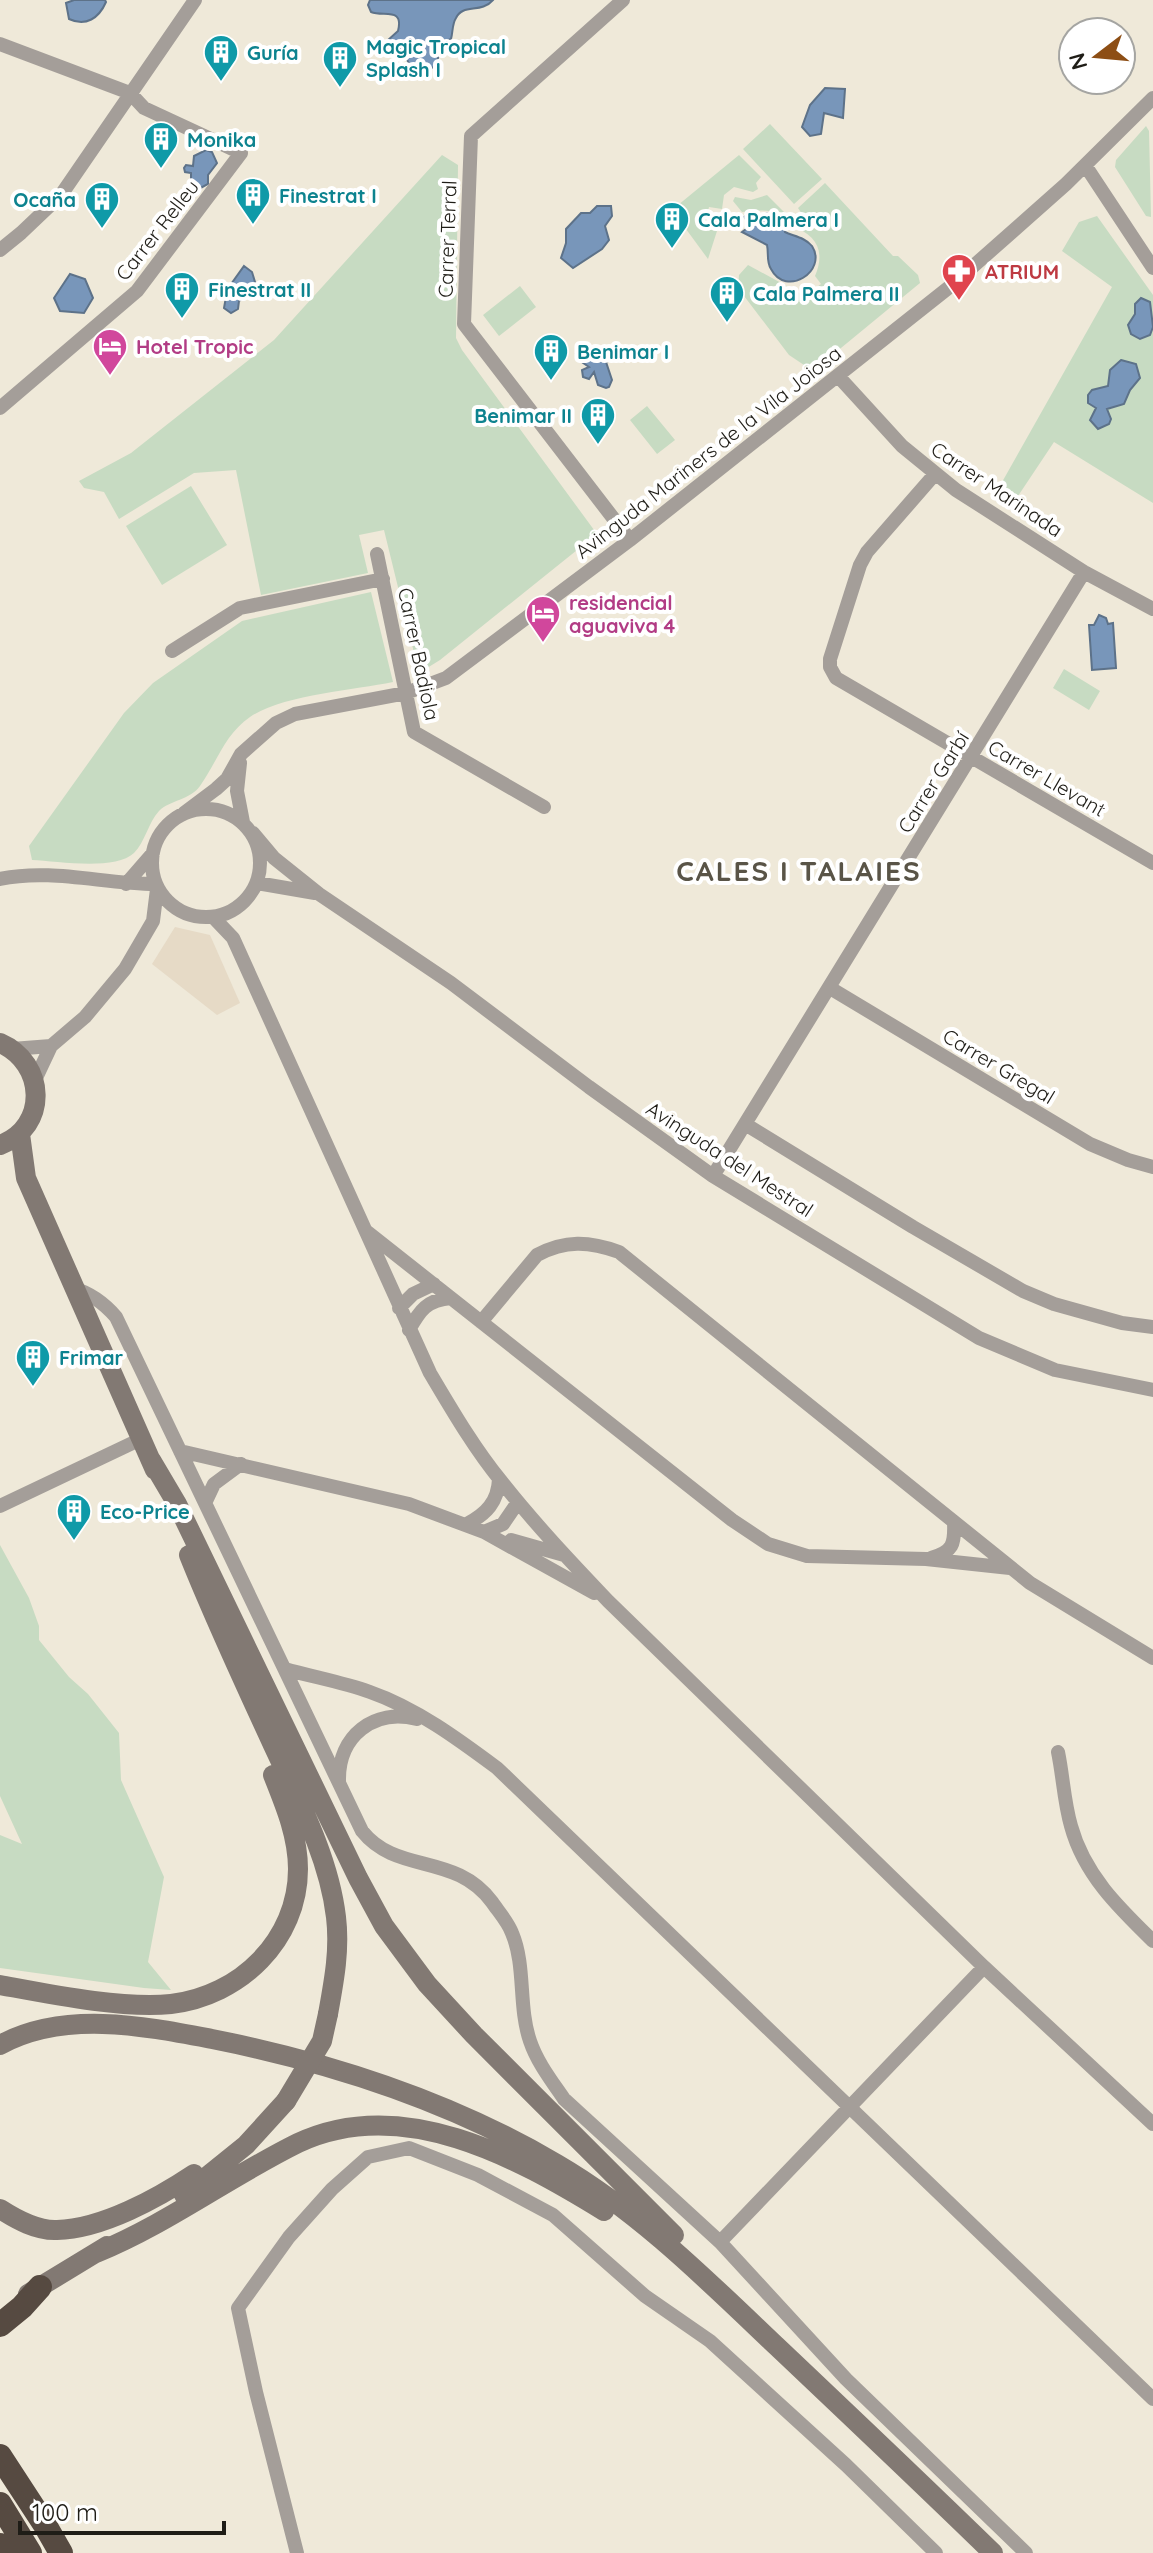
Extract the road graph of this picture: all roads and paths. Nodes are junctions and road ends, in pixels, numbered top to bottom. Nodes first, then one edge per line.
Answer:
1 (195, 0) edge
2 (623, 0) edge
3 (0, 44) edge
4 (130, 93) junction
5 (1153, 98) edge
6 (1085, 165) junction
7 (0, 250) edge
8 (1153, 268) edge
9 (838, 376) junction
10 (0, 408) edge
11 (935, 474) junction
12 (630, 540) junction
13 (377, 554) dead end
14 (1084, 572) junction
15 (383, 579) junction
16 (1153, 609) edge
17 (172, 651) dead end
18 (406, 693) junction
19 (241, 754) junction
20 (971, 756) junction
21 (544, 807) dead end
22 (184, 813) junction
23 (248, 828) junction
24 (153, 853) junction
25 (1153, 863) edge
26 (0, 879) edge
27 (257, 883) junction
28 (126, 884) junction
29 (156, 886) junction
30 (319, 894) junction
31 (239, 907) junction
32 (176, 908) junction
33 (213, 917) junction
34 (153, 921) junction
35 (233, 938) junction
36 (830, 988) junction
37 (6, 1046) edge
38 (51, 1046) junction
39 (35, 1080) junction
40 (745, 1124) junction
41 (20, 1134) junction
42 (0, 1145) edge
43 (0, 1153) edge
44 (1153, 1167) edge
45 (713, 1176) junction
46 (26, 1178) junction
47 (363, 1228) junction
48 (434, 1284) junction
49 (73, 1288) junction
50 (451, 1298) junction
51 (399, 1308) junction
52 (481, 1322) junction
53 (1153, 1327) edge
54 (409, 1330) junction
55 (1153, 1390) edge
56 (141, 1439) junction
57 (180, 1451) junction
58 (151, 1460) junction
59 (241, 1464) junction
60 (499, 1479) junction
61 (206, 1501) junction
62 (518, 1502) junction
63 (0, 1506) edge
64 (954, 1522) junction
65 (467, 1524) junction
66 (484, 1532) junction
67 (564, 1555) junction
68 (926, 1559) junction
69 (1010, 1568) junction
70 (608, 1601) junction
71 (214, 1618) junction
72 (1153, 1658) edge
73 (285, 1669) junction
74 (426, 1720) junction
75 (1058, 1752) dead end
76 (340, 1784) junction
77 (1153, 1941) edge
78 (984, 1967) junction
79 (0, 1985) edge
80 (66, 1996) junction
81 (0, 2045) edge
82 (327, 2065) junction
83 (850, 2105) junction
84 (1153, 2124) edge
85 (246, 2145) junction
86 (0, 2209) edge
87 (720, 2242) junction
88 (96, 2253) junction
89 (40, 2287) junction
90 (0, 2310) edge
91 (0, 2325) edge
92 (821, 2388) junction
93 (1153, 2399) edge
94 (0, 2456) edge
95 (0, 2504) edge
96 (0, 2545) edge
97 (5, 2553) edge
98 (30, 2553) edge
99 (61, 2553) edge
100 (297, 2553) edge
101 (936, 2553) edge
102 (993, 2553) edge
103 (1026, 2553) edge

1 - 4 street
2 - 12 street, Carrer Terral
3 - 4 street
4 - 7 street
4 - 10 street, Carrer Relleu
5 - 6 street, Avinguda Mariners de la Vila Joiosa
6 - 8 street
6 - 9 street, Avinguda Mariners de la Vila Joiosa
9 - 11 street, Carrer Marinada
9 - 12 street, Avinguda Mariners de la Vila Joiosa
11 - 14 street, Carrer Marinada
11 - 20 street, Carrer Llevant
12 - 18 street, Avinguda Mariners de la Vila Joiosa
13 - 15 street, Carrer Badiola
14 - 16 street, Carrer Marinada
14 - 20 street, Carrer Garbí
15 - 17 street, Carrer Badiola
15 - 18 street, Carrer Badiola
18 - 19 street, Avinguda Mariners de la Vila Joiosa
18 - 21 street, Carrer Badiola
19 - 22 street, Avinguda Mariners de la Vila Joiosa
19 - 23 street
20 - 25 street, Carrer Llevant
20 - 36 street, Carrer Garbí
22 - 23 street
22 - 24 street
23 - 27 street
23 - 30 street, Avinguda del Mestral
24 - 28 street
24 - 29 street
26 - 28 street
27 - 30 street, Avinguda del Mestral
27 - 31 street
28 - 29 street
29 - 32 street
29 - 34 street
30 - 45 street, Avinguda del Mestral
31 - 33 street
31 - 35 street
32 - 33 street
32 - 34 street
33 - 35 street
34 - 38 street
35 - 47 street
36 - 40 street, Carrer Garbí
36 - 44 street, Carrer Gregal
37 - 38 street
37 - 39 main road
38 - 39 street
39 - 41 main road
40 - 45 street, Carrer Garbí
40 - 53 street, Avinguda del Mestral
41 - 42 main road
41 - 46 main road
43 - 46 main road
45 - 55 street, Avinguda del Mestral
46 - 49 main road
47 - 48 street
47 - 51 street
48 - 50 street
48 - 51 street
49 - 56 main road
49 - 57 street
50 - 52 street
50 - 54 street
51 - 54 street
52 - 64 street
52 - 68 street
54 - 60 street
56 - 58 main road
56 - 63 street
57 - 59 street
57 - 61 street
58 - 71 main road
58 - 92 main road
59 - 61 street
59 - 65 street
60 - 62 street
60 - 65 street
61 - 73 street
62 - 66 street
62 - 67 street
64 - 68 street
64 - 69 street
65 - 66 street
66 - 67 street
66 - 70 street
67 - 70 street
68 - 69 street
69 - 72 street
70 - 78 street
71 - 80 main road
71 - 85 main road, bridge
73 - 74 street
73 - 76 street
74 - 76 street
74 - 83 street
75 - 77 street
76 - 87 street
78 - 83 street
78 - 84 street
79 - 80 main road
80 - 82 main road
81 - 82 main road
82 - 92 main road
83 - 87 street
83 - 93 street
85 - 86 main road
85 - 88 main road
87 - 103 street
88 - 89 main road
88 - 92 main road
89 - 90 main road
89 - 91 highway
92 - 102 main road
94 - 99 highway
95 - 98 highway
96 - 97 highway
100 - 101 street

